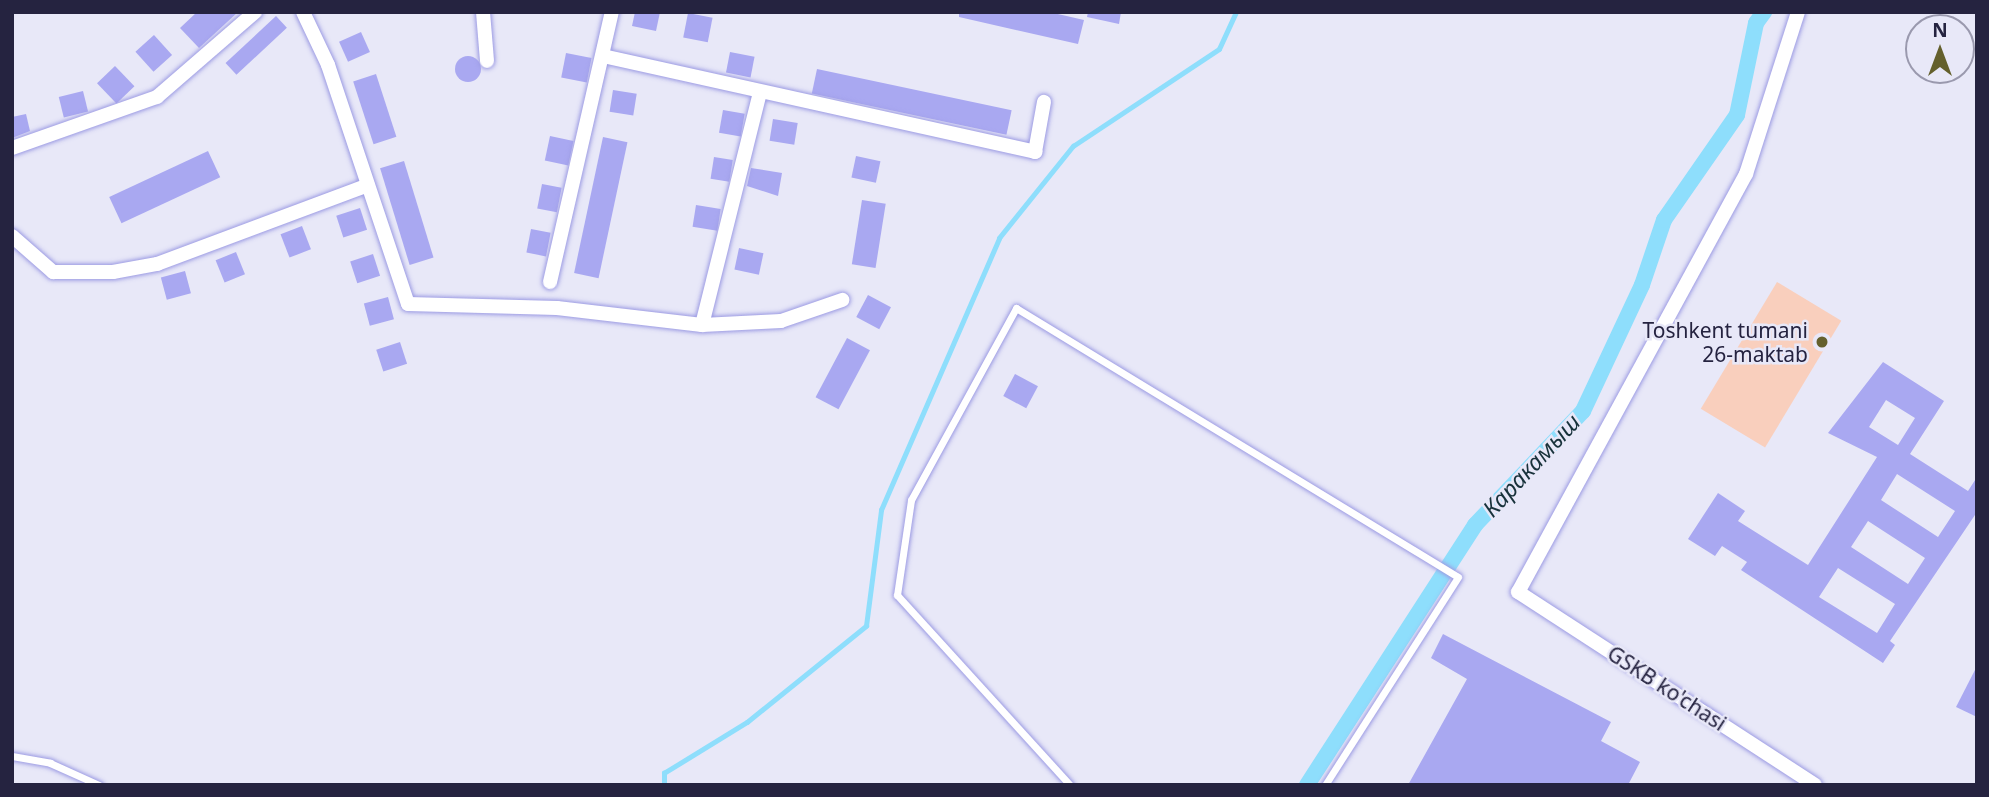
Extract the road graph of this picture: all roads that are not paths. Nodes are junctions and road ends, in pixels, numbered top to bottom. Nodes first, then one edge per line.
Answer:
1 (255, 12) edge
2 (303, 12) edge
3 (483, 12) edge
4 (612, 12) edge
5 (1798, 12) edge
6 (603, 56) junction
7 (487, 61) dead end
8 (760, 93) junction
9 (1044, 102) dead end
10 (12, 148) edge
11 (368, 185) junction
12 (12, 236) edge
13 (550, 282) dead end
14 (842, 300) dead end
15 (702, 325) junction
16 (12, 756) edge
17 (99, 785) edge
18 (1070, 785) edge
19 (1325, 785) edge
20 (1815, 785) edge

1 - 10 street
2 - 11 street
3 - 7 street
4 - 6 street
5 - 20 street, GSKB ko'chasi
6 - 8 street
6 - 13 street
8 - 9 street
8 - 15 street
11 - 12 street
11 - 15 street
14 - 15 street
16 - 17 lane
18 - 19 lane

